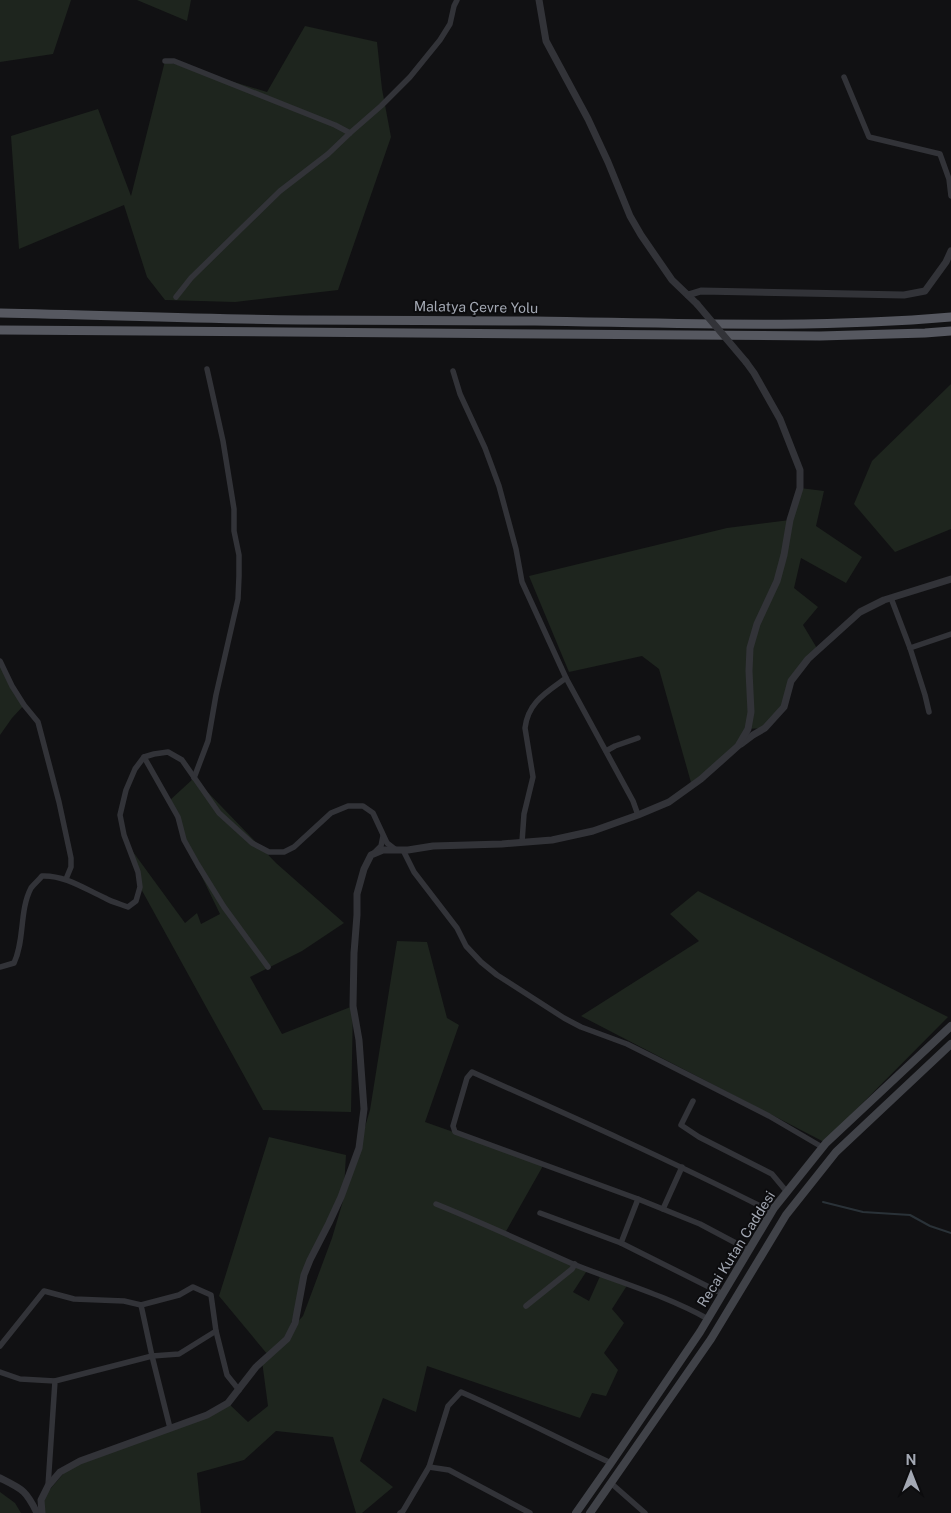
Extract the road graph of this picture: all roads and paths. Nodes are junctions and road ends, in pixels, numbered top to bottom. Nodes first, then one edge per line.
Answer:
1 (458, 0) edge
2 (539, 0) edge
3 (165, 61) dead end
4 (844, 77) dead end
5 (350, 132) junction
6 (951, 196) edge
7 (951, 251) edge
8 (688, 295) junction
9 (176, 297) dead end
10 (0, 312) edge
11 (951, 317) edge
12 (0, 330) edge
13 (951, 331) edge
14 (207, 369) dead end
15 (453, 370) dead end
16 (951, 579) edge
17 (891, 598) junction
18 (951, 634) edge
19 (910, 648) junction
20 (0, 661) edge
21 (566, 678) junction
22 (929, 712) dead end
23 (638, 738) dead end
24 (738, 746) junction
25 (606, 751) junction
26 (144, 757) junction
27 (194, 778) junction
28 (638, 815) junction
29 (384, 836) junction
30 (522, 842) junction
31 (400, 850) junction
32 (371, 855) junction
33 (66, 879) junction
34 (0, 967) edge
35 (268, 967) dead end
36 (951, 1026) edge
37 (951, 1044) edge
38 (693, 1101) dead end
39 (822, 1147) junction
40 (682, 1167) junction
41 (787, 1192) junction
42 (638, 1199) junction
43 (436, 1204) dead end
44 (663, 1209) junction
45 (772, 1212) junction
46 (540, 1213) dead end
47 (621, 1243) junction
48 (749, 1250) junction
49 (575, 1264) junction
50 (723, 1294) junction
51 (141, 1305) junction
52 (526, 1306) dead end
53 (708, 1318) junction
54 (216, 1331) junction
55 (0, 1346) edge
56 (152, 1356) junction
57 (0, 1372) edge
58 (54, 1381) junction
59 (238, 1390) junction
60 (170, 1428) junction
61 (611, 1463) junction
62 (429, 1467) junction
63 (0, 1478) edge
64 (612, 1484) junction
65 (48, 1486) junction
66 (403, 1512) edge
67 (37, 1513) edge
68 (42, 1513) edge
69 (530, 1513) edge
70 (576, 1513) edge
71 (590, 1513) edge
72 (645, 1513) edge

1 - 5 street
2 - 8 street
3 - 5 street
4 - 6 street
5 - 9 street
7 - 8 street
8 - 24 street, bridge
10 - 11 highway, Malatya Çevre Yolu
12 - 13 highway, Malatya Çevre Yolu
14 - 27 street
15 - 21 street
16 - 17 street
17 - 19 street
17 - 24 street
18 - 19 street
19 - 22 street
20 - 33 street
21 - 25 street
21 - 30 street
23 - 25 street
24 - 28 street
25 - 28 street
26 - 27 street
26 - 33 street
26 - 35 street
27 - 29 street
28 - 30 street
29 - 31 street
29 - 32 street
30 - 31 street
31 - 32 street
31 - 39 street
32 - 59 street
33 - 34 street
36 - 39 main road, Recai Kutan Caddesi
37 - 64 main road, Recai Kutan Caddesi
38 - 41 street
39 - 41 main road, Recai Kutan Caddesi
40 - 42 street
40 - 44 street
40 - 45 street
41 - 45 main road, Recai Kutan Caddesi
42 - 44 street
42 - 47 street
43 - 49 street
44 - 48 street
45 - 48 main road, Recai Kutan Caddesi
46 - 47 street
47 - 50 street
48 - 50 main road, Recai Kutan Caddesi
49 - 52 street
49 - 53 street
50 - 53 main road, Recai Kutan Caddesi
51 - 54 street
51 - 55 street
51 - 56 street
53 - 61 main road, Recai Kutan Caddesi
54 - 56 street
54 - 59 street
56 - 58 street
56 - 60 street
57 - 58 street
58 - 65 street
59 - 60 street
60 - 65 street
61 - 62 street
61 - 70 main road, Recai Kutan Caddesi
62 - 66 street
62 - 69 street
63 - 67 street
64 - 71 main road, Recai Kutan Caddesi
64 - 72 street
65 - 68 street

